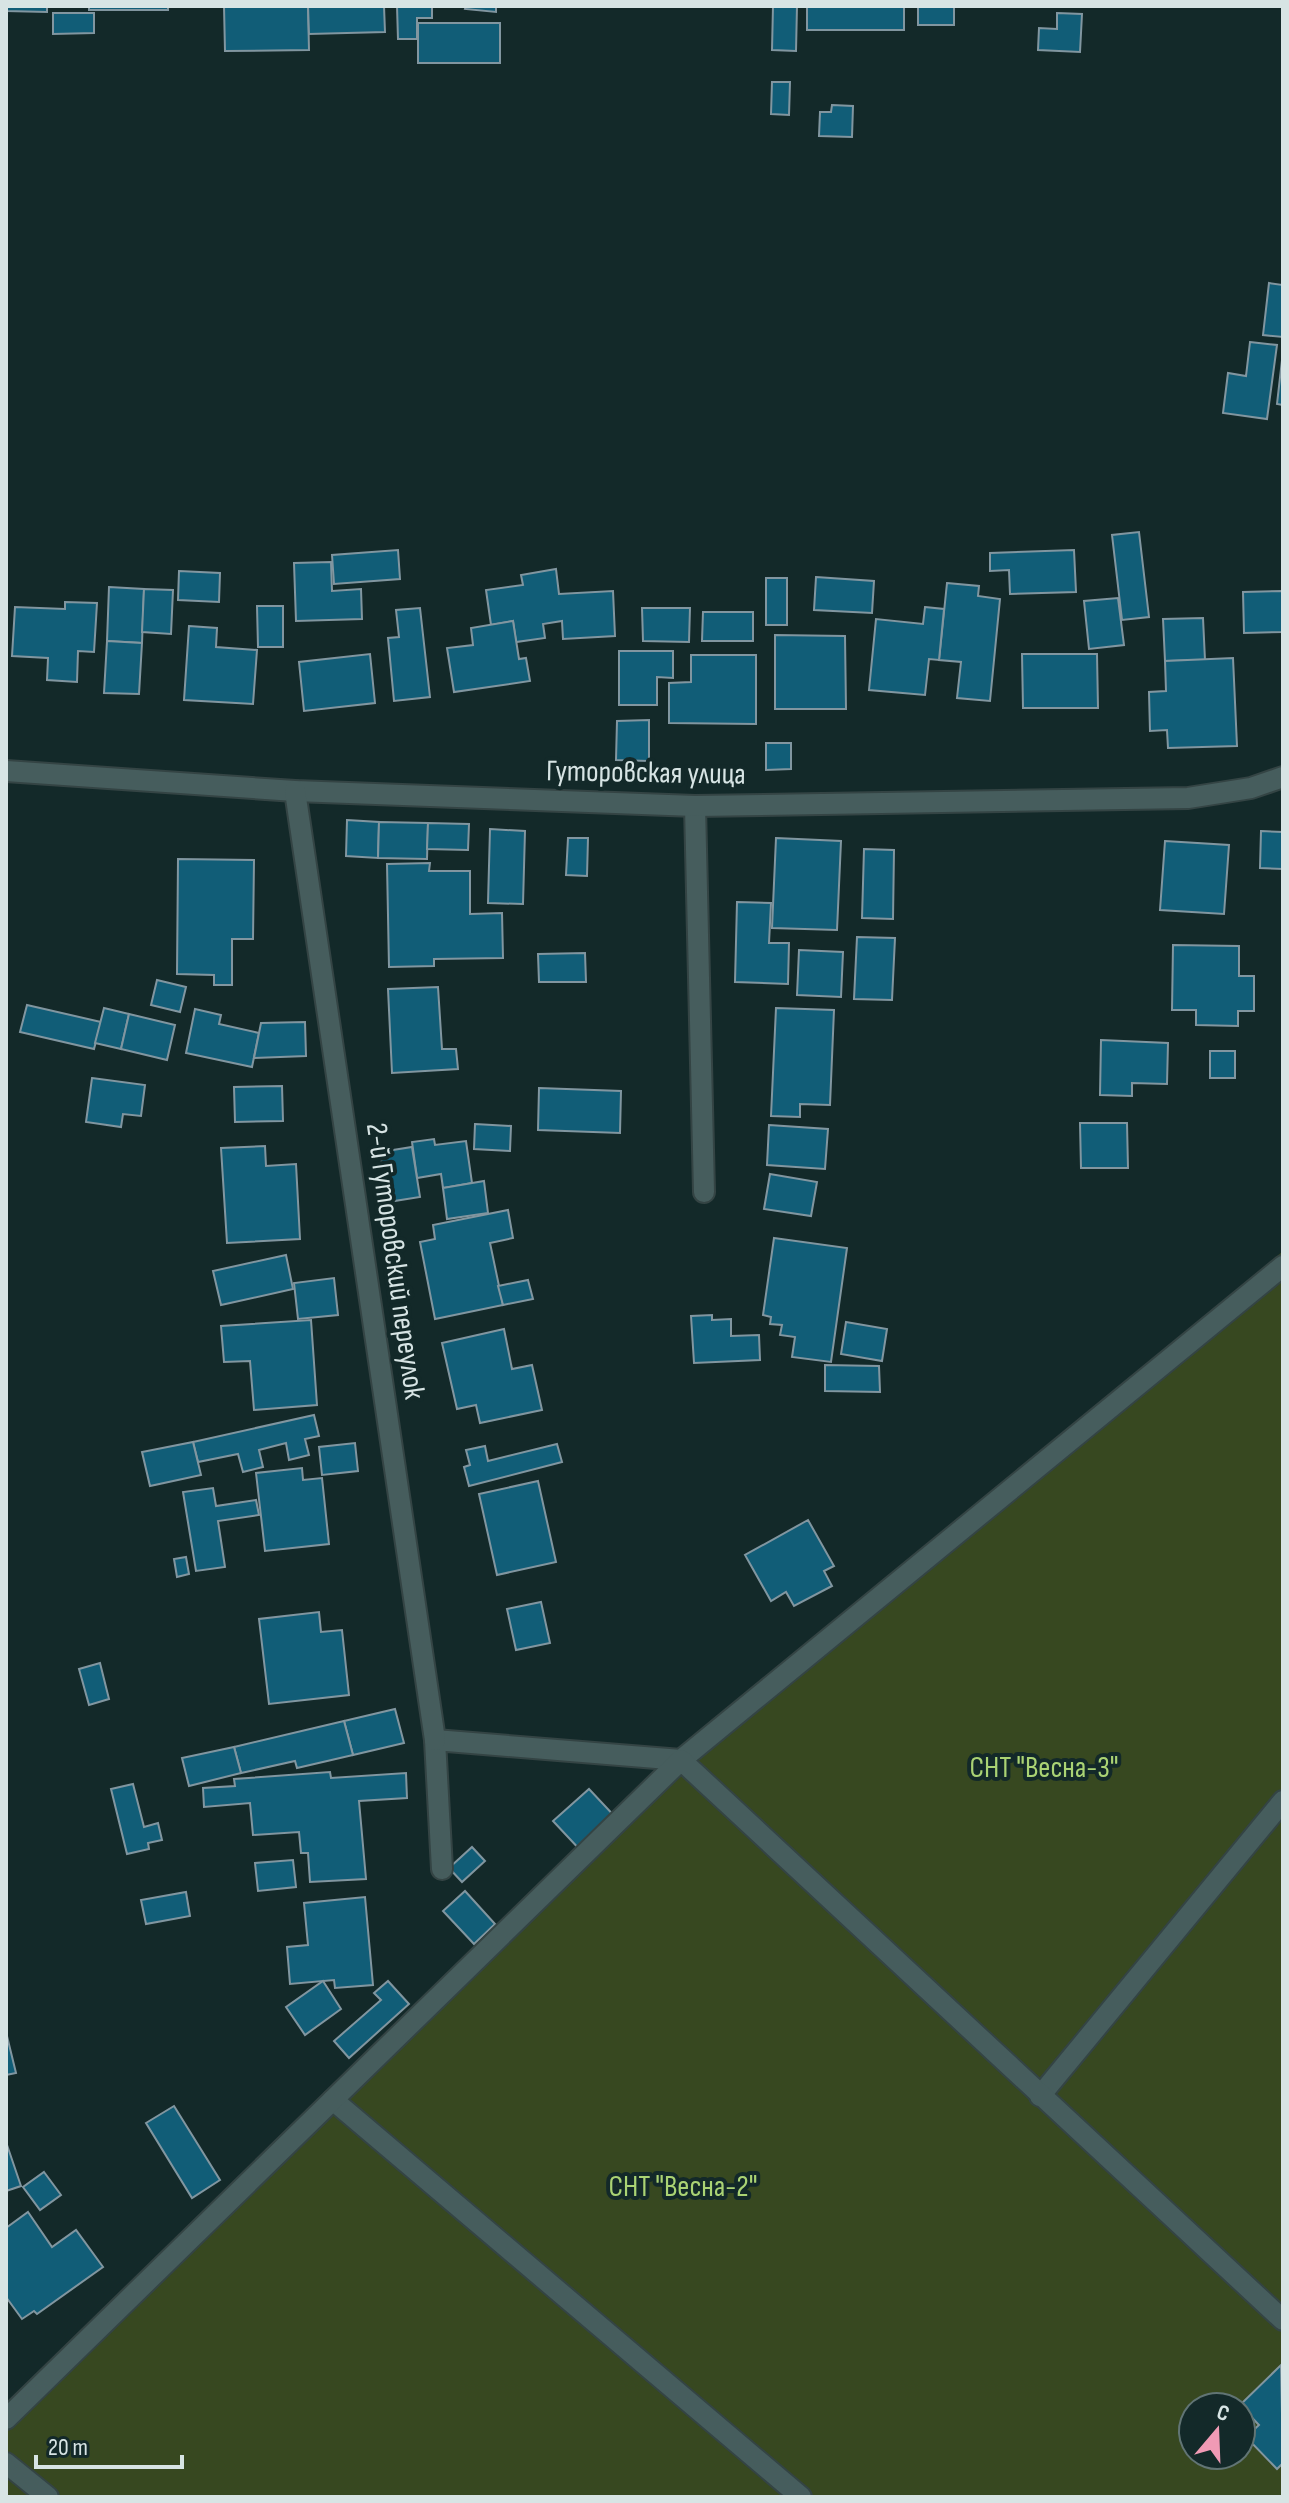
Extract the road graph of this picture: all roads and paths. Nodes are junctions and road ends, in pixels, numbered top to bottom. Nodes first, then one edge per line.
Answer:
1 (6, 771) edge
2 (1283, 777) edge
3 (295, 791) junction
4 (695, 806) junction
5 (704, 1192) dead end
6 (1283, 1266) edge
7 (435, 1740) junction
8 (681, 1760) junction
9 (1283, 1801) edge
10 (442, 1869) dead end
11 (1040, 2096) junction
12 (333, 2100) junction
13 (1283, 2320) edge
14 (6, 2419) edge
15 (6, 2463) edge
16 (48, 2497) edge
17 (801, 2497) edge

1 - 3 street, Гуторовская улица
2 - 4 street, Гуторовская улица
3 - 4 street, Гуторовская улица
3 - 7 street, 2-й Гуторовский переулок
4 - 5 street
6 - 8 street
7 - 8 street
7 - 10 street, 2-й Гуторовский переулок
8 - 11 street
8 - 12 street
9 - 11 street
11 - 13 street
12 - 14 street
12 - 17 street
15 - 16 street

